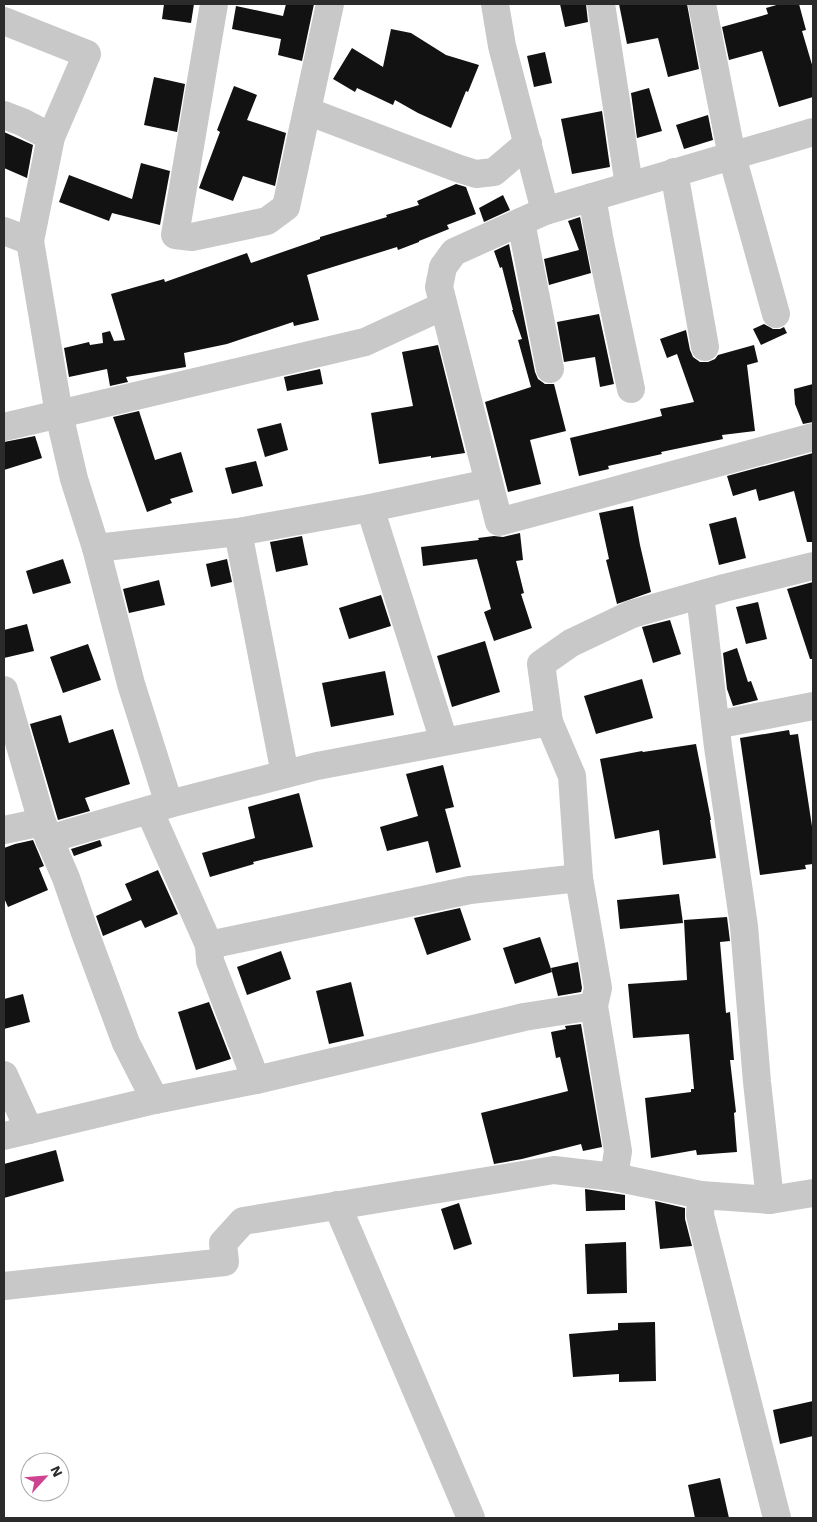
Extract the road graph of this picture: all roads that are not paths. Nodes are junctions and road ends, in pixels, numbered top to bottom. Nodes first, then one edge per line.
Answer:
1 (214, 4) edge
2 (330, 4) edge
3 (495, 4) edge
4 (601, 4) edge
5 (702, 4) edge
6 (4, 21) edge
7 (307, 111) junction
8 (4, 115) edge
9 (813, 132) edge
10 (52, 136) junction
11 (528, 143) junction
12 (732, 156) junction
13 (674, 172) junction
14 (629, 185) junction
15 (592, 197) junction
16 (545, 211) junction
17 (521, 222) junction
18 (4, 231) edge
19 (30, 240) junction
20 (443, 306) junction
21 (776, 314) dead end
22 (704, 347) dead end
23 (550, 369) dead end
24 (631, 389) dead end
25 (59, 414) junction
26 (4, 427) edge
27 (813, 437) edge
28 (489, 483) junction
29 (370, 508) junction
30 (238, 532) junction
31 (96, 548) junction
32 (813, 566) edge
33 (700, 595) junction
34 (4, 690) edge
35 (813, 706) edge
36 (549, 722) junction
37 (716, 725) junction
38 (444, 741) junction
39 (285, 774) junction
40 (159, 807) junction
41 (4, 830) edge
42 (45, 830) junction
43 (579, 878) junction
44 (209, 945) junction
45 (594, 1006) junction
46 (4, 1076) edge
47 (256, 1080) junction
48 (155, 1100) junction
49 (16, 1133) edge
50 (614, 1177) junction
51 (813, 1193) edge
52 (701, 1195) junction
53 (770, 1200) junction
54 (336, 1205) junction
55 (4, 1286) edge
56 (471, 1518) edge
57 (777, 1518) edge

1 - 7 street
2 - 7 street
3 - 11 street
4 - 14 street
5 - 12 street
6 - 10 street
7 - 11 street
8 - 10 street
9 - 12 street
10 - 19 street
11 - 16 street
12 - 13 street
12 - 21 street
13 - 14 street
13 - 22 street
14 - 15 street
15 - 16 street
15 - 24 street
16 - 17 street
17 - 20 street
17 - 23 street
18 - 19 street
19 - 25 street
20 - 25 street
20 - 28 street
25 - 26 street
25 - 31 street
27 - 28 street
28 - 29 street
29 - 30 street
29 - 38 street
30 - 31 street
30 - 39 street
31 - 40 street
32 - 33 street
33 - 36 street
33 - 37 street
34 - 42 street
35 - 37 street
36 - 38 street
36 - 43 street
37 - 53 street
38 - 39 street
39 - 40 street
40 - 42 street
40 - 44 street
41 - 42 street
42 - 48 street
43 - 44 street
43 - 45 street
44 - 47 street
45 - 47 street
45 - 50 street
46 - 49 street
47 - 48 street
48 - 49 street
50 - 52 street
50 - 54 street
51 - 53 street
52 - 53 street
52 - 57 street
54 - 55 street
54 - 56 street

